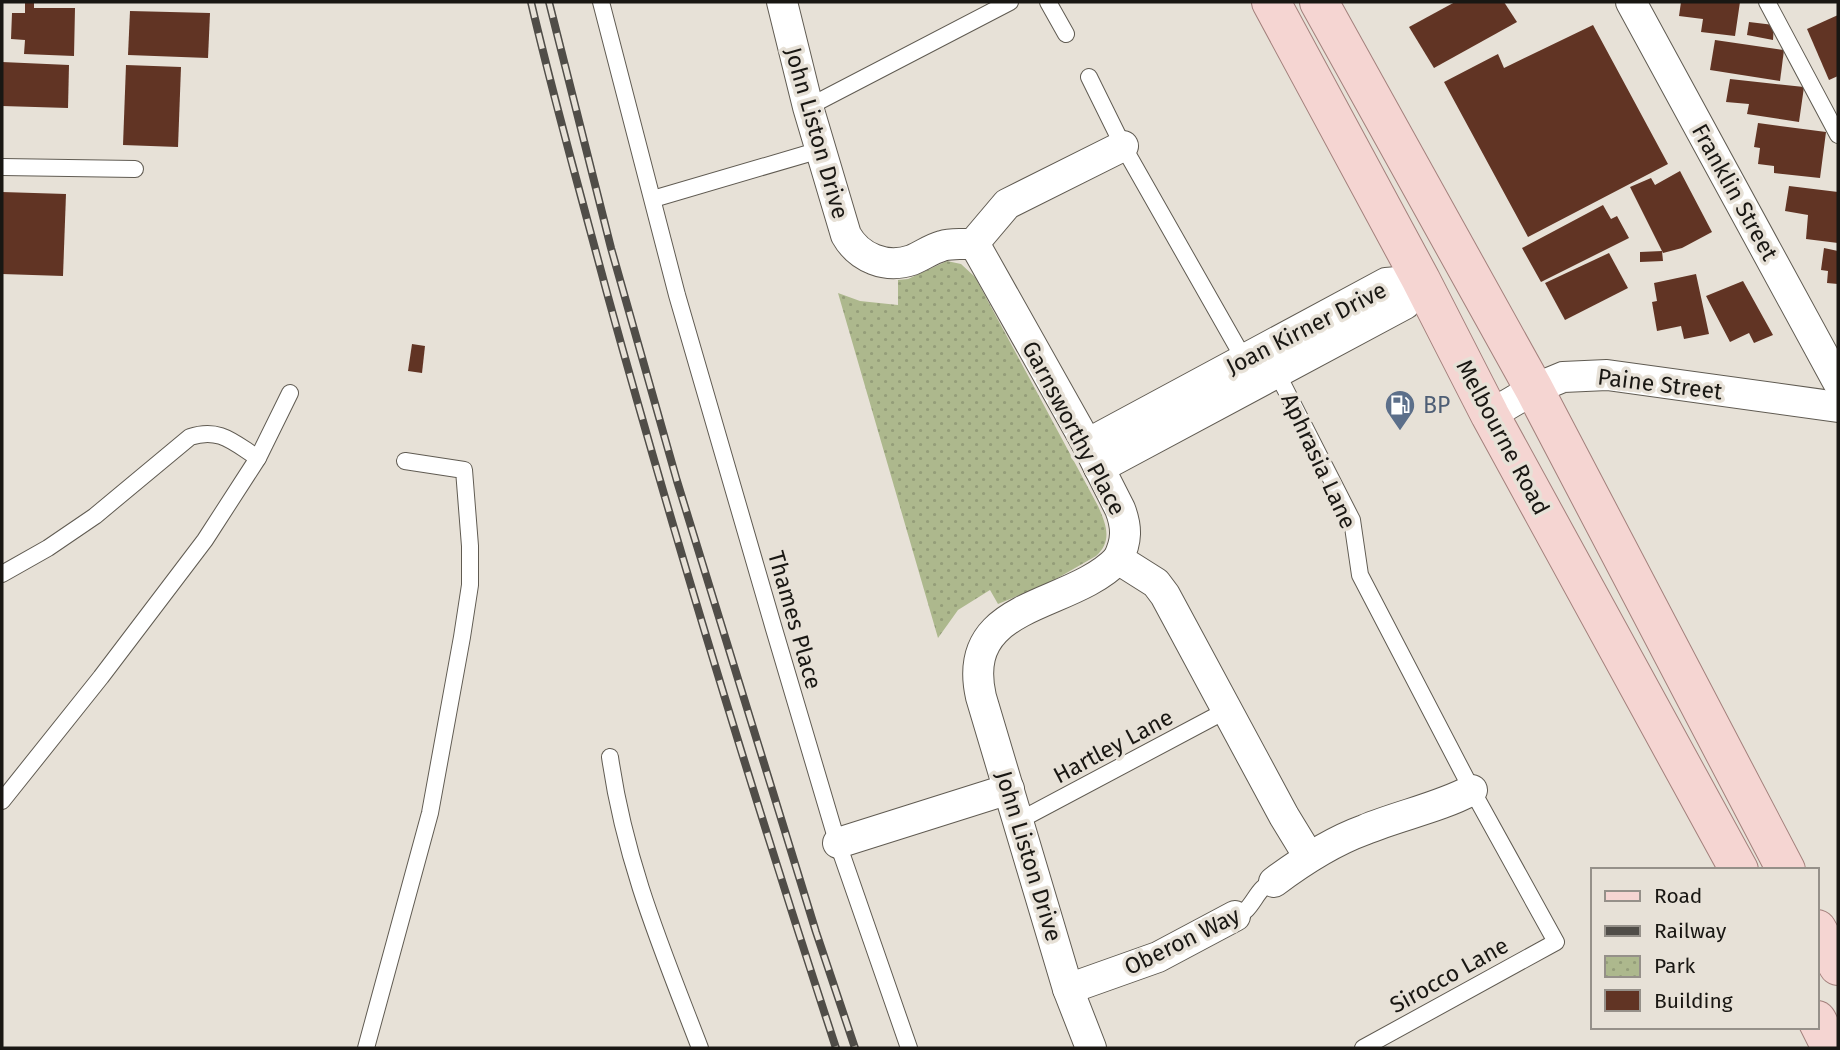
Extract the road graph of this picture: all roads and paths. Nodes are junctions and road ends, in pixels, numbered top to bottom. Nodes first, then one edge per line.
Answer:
1 (601, 2) edge
2 (782, 2) edge
3 (1010, 2) edge
4 (1048, 2) edge
5 (1271, 2) edge
6 (1319, 2) edge
7 (1631, 2) edge
8 (1767, 2) edge
9 (1066, 34) dead end
10 (1089, 77) dead end
11 (808, 107) junction
12 (1838, 135) edge
13 (1123, 146) junction
14 (820, 150) junction
15 (2, 167) edge
16 (135, 169) dead end
17 (653, 200) junction
18 (974, 243) junction
19 (1455, 250) junction
20 (1421, 280) junction
21 (1244, 359) junction
22 (1278, 373) junction
23 (1838, 382) edge
24 (1534, 388) junction
25 (290, 393) dead end
26 (1838, 407) edge
27 (1490, 415) junction
28 (1093, 456) junction
29 (258, 458) junction
30 (405, 461) dead end
31 (1118, 559) junction
32 (2, 574) edge
33 (1227, 710) junction
34 (610, 757) dead end
35 (1009, 789) junction
36 (1472, 790) junction
37 (2, 801) edge
38 (1020, 820) junction
39 (838, 844) junction
40 (1309, 857) junction
41 (1738, 868) edge
42 (1785, 868) edge
43 (1274, 882) joint
44 (1235, 916) joint
45 (1819, 933) edge
46 (1556, 942) joint
47 (1838, 966) edge
48 (1068, 989) junction
49 (1819, 1024) edge
50 (366, 1048) edge
51 (700, 1048) edge
52 (909, 1048) edge
53 (1091, 1048) edge
54 (1363, 1048) edge
55 (1831, 1048) edge

1 - 17 lane, Thames Place
2 - 11 street, John Liston Drive
3 - 11 lane
4 - 9 lane
5 - 20 main road, Melbourne Road
6 - 19 main road
7 - 23 street, Franklin Street
8 - 12 lane
10 - 13 lane
11 - 14 street, John Liston Drive
13 - 18 street
13 - 21 lane
14 - 17 lane
14 - 18 street, John Liston Drive
15 - 16 lane
17 - 39 lane, Thames Place
18 - 28 street, Garnsworthy Place
19 - 20 main road
19 - 24 main road
20 - 21 street, Joan Kirner Drive
20 - 22 street, Joan Kirner Drive
20 - 27 main road, Melbourne Road
21 - 22 street, Aphrasia Lane
21 - 28 street, Joan Kirner Drive
22 - 28 street, Joan Kirner Drive
22 - 36 lane, Aphrasia Lane
24 - 26 street, Paine Street
24 - 27 street, Paine Street
24 - 42 main road
25 - 29 lane
27 - 41 main road, Melbourne Road
28 - 31 street, Garnsworthy Place
29 - 32 lane
29 - 37 lane
30 - 50 lane
31 - 33 street
31 - 35 street, John Liston Drive
33 - 38 lane, Hartley Lane
33 - 40 street
34 - 51 lane
35 - 38 street, John Liston Drive
35 - 39 street
36 - 40 street, Oberon Way
36 - 46 lane, Aphrasia Lane
38 - 48 street, John Liston Drive
39 - 52 lane, Thames Place
40 - 43 street, Oberon Way
43 - 44 lane, Oberon Way
44 - 48 street, Oberon Way
45 - 47 main road
46 - 54 lane, Sirocco Lane
48 - 53 street, John Liston Drive
49 - 55 main road

